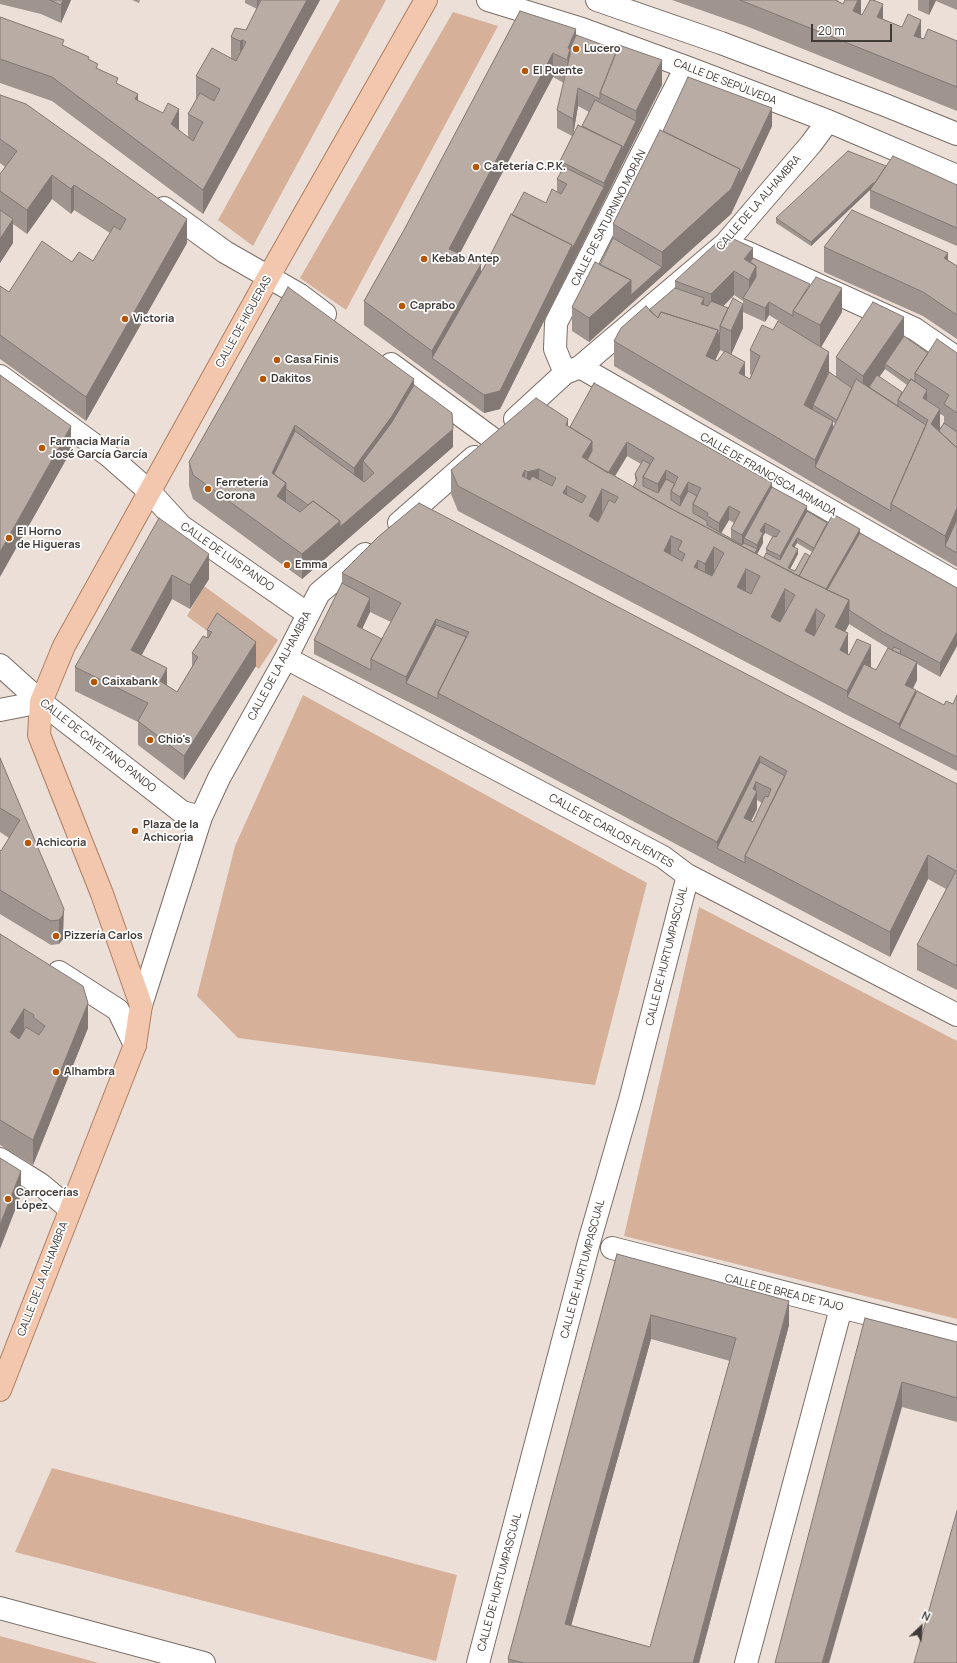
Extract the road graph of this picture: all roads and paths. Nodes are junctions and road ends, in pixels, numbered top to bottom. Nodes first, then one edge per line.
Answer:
1 (426, 0) edge
2 (488, 0) edge
3 (597, 0) edge
4 (686, 67) junction
5 (828, 121) junction
6 (957, 134) edge
7 (957, 176) edge
8 (147, 197) edge
9 (726, 244) junction
10 (269, 276) junction
11 (342, 328) edge
12 (374, 351) edge
13 (957, 358) edge
14 (572, 370) junction
15 (0, 376) edge
16 (493, 439) junction
17 (150, 492) junction
18 (957, 583) edge
19 (308, 614) junction
20 (286, 658) junction
21 (0, 665) edge
22 (41, 702) junction
23 (0, 710) edge
24 (201, 817) junction
25 (687, 875) junction
26 (39, 960) edge
27 (141, 1005) junction
28 (957, 1015) edge
29 (134, 1045) junction
30 (0, 1159) edge
31 (70, 1209) junction
32 (612, 1248) dead end
33 (841, 1308) junction
34 (957, 1337) edge
35 (0, 1390) edge
36 (0, 1608) edge
37 (204, 1663) edge
38 (478, 1663) edge
39 (746, 1663) edge

1 - 10 main road, CALLE DE HIGUERAS
2 - 4 street, CALLE DE SEPÚLVEDA
3 - 6 street
4 - 5 street, CALLE DE SEPÚLVEDA
4 - 14 street, CALLE DE SATURNINO MORÁN
5 - 7 street, CALLE DE SEPÚLVEDA
5 - 9 street, CALLE DE LA ALHAMBRA
8 - 10 street
9 - 13 street
9 - 14 street, CALLE DE LA ALHAMBRA
10 - 11 street
10 - 17 main road, CALLE DE HIGUERAS
12 - 16 street
14 - 16 street, CALLE DE LA ALHAMBRA
14 - 18 street, CALLE DE FRANCISCA ARMADA
15 - 17 street, CALLE DE LUIS PANDO
16 - 19 street, CALLE DE LA ALHAMBRA
17 - 19 street, CALLE DE LUIS PANDO
17 - 22 main road, CALLE DE HIGUERAS
19 - 20 street, CALLE DE LA ALHAMBRA
20 - 24 street, CALLE DE LA ALHAMBRA
20 - 25 street, CALLE DE CARLOS FUENTES
21 - 22 street, CALLE DE CAYETANO PANDO
22 - 23 street
22 - 24 street, CALLE DE CAYETANO PANDO
22 - 27 main road
24 - 27 street, CALLE DE LA ALHAMBRA
25 - 28 street, CALLE DE CARLOS FUENTES
25 - 38 street, CALLE DE HURTUMPASCUAL
26 - 29 street
27 - 29 main road, CALLE DE LA ALHAMBRA
29 - 31 main road, CALLE DE LA ALHAMBRA
30 - 31 street
31 - 35 main road, CALLE DE LA ALHAMBRA
32 - 33 street, CALLE DE BREA DE TAJO
33 - 34 street, CALLE DE BREA DE TAJO
33 - 39 street
36 - 37 street

